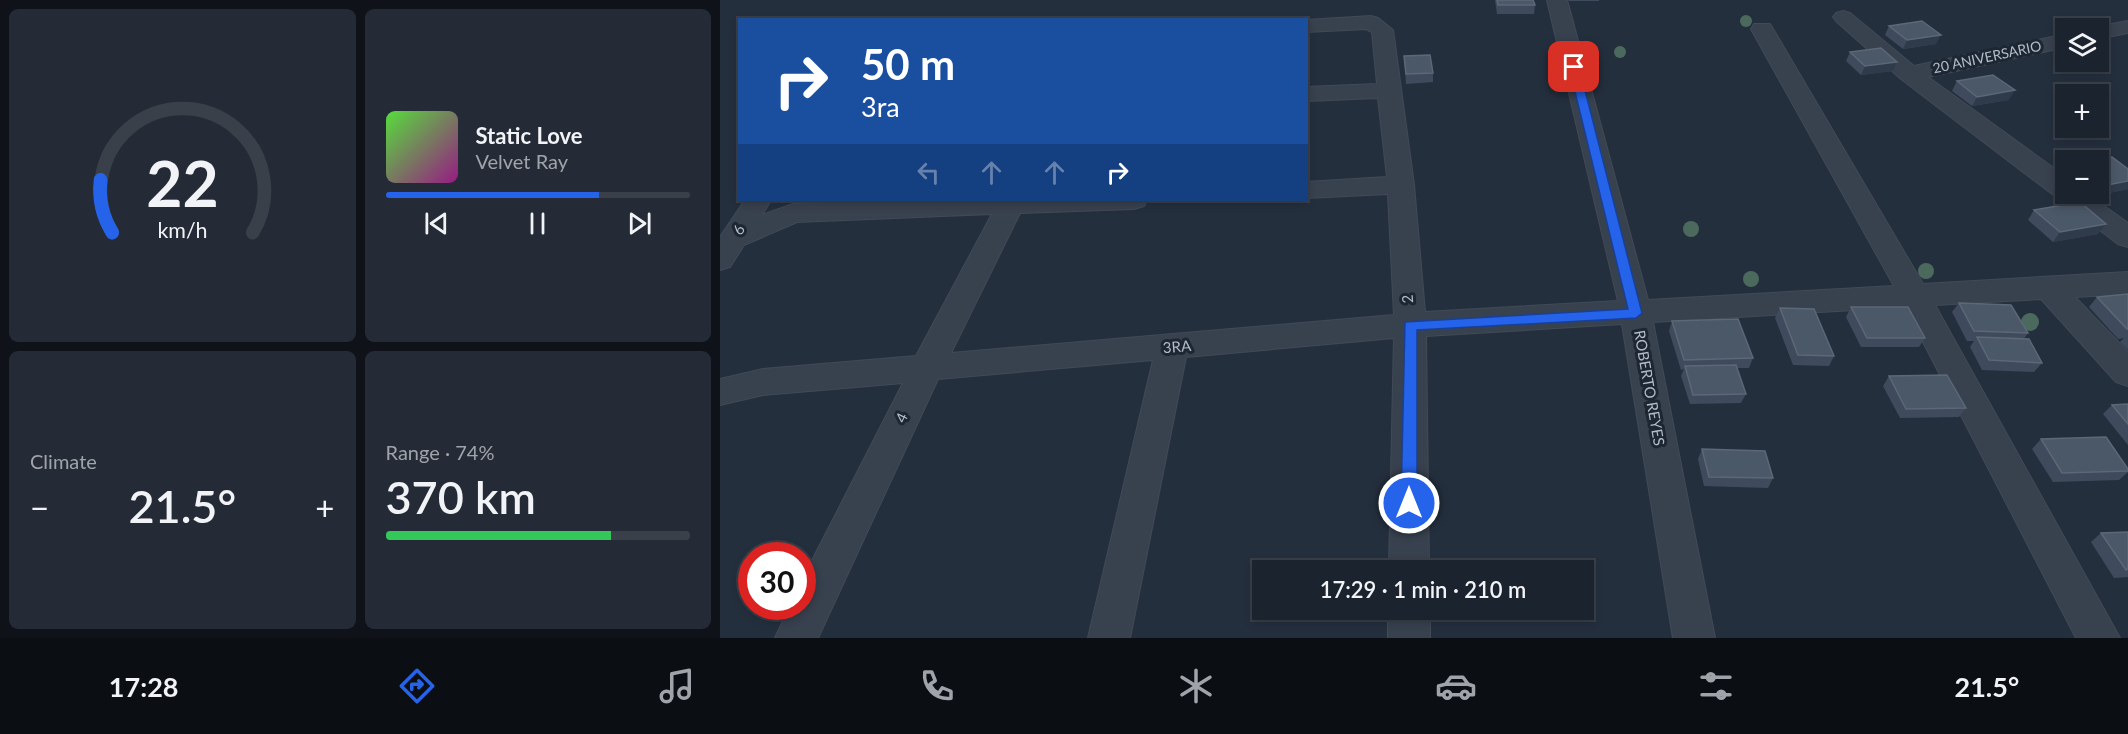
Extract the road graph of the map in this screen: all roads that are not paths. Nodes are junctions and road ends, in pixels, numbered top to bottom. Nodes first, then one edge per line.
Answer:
1 (1557, 0) edge
2 (1843, 17) dead end
3 (1308, 26) edge
4 (2128, 27) edge
5 (1762, 29) dead end
6 (2109, 31) edge
7 (2055, 42) edge
8 (1909, 74) junction
9 (1389, 90) junction
10 (1308, 94) edge
11 (2055, 182) edge
12 (1401, 185) junction
13 (1308, 190) edge
14 (757, 201) edge
15 (1093, 201) edge
16 (1011, 203) edge
17 (2083, 204) edge
18 (2128, 237) edge
19 (727, 249) edge
20 (2128, 283) edge
21 (2049, 288) junction
22 (1914, 295) junction
23 (1636, 313) junction
24 (1410, 325) junction
25 (1172, 347) junction
26 (927, 367) junction
27 (2128, 373) edge
28 (720, 392) edge
29 (1409, 560) edge
30 (1409, 620) edge
31 (796, 638) edge
32 (1109, 638) edge
33 (1409, 638) edge
34 (1694, 638) edge
35 (2099, 638) edge

1 - 23 street, ROBERTO REYES
2 - 8 street
3 - 9 street, 2
4 - 6 street
5 - 22 street
7 - 8 street, 20 ANIVERSARIO
8 - 11 street
9 - 10 street
9 - 12 street, 2
12 - 13 street
12 - 24 street, 2
14 - 19 street, 6
15 - 16 street
16 - 19 street
16 - 26 street, 4
17 - 18 street
20 - 21 street, 3RA
21 - 22 street, 3RA
21 - 27 street
22 - 23 street, 3RA
22 - 35 street
23 - 24 street, 3RA
23 - 34 street, ROBERTO REYES
24 - 25 street, 3RA
24 - 29 street, 2
25 - 26 street, 3RA
25 - 32 street
26 - 28 street, 3RA
26 - 31 street, 4
30 - 33 street

